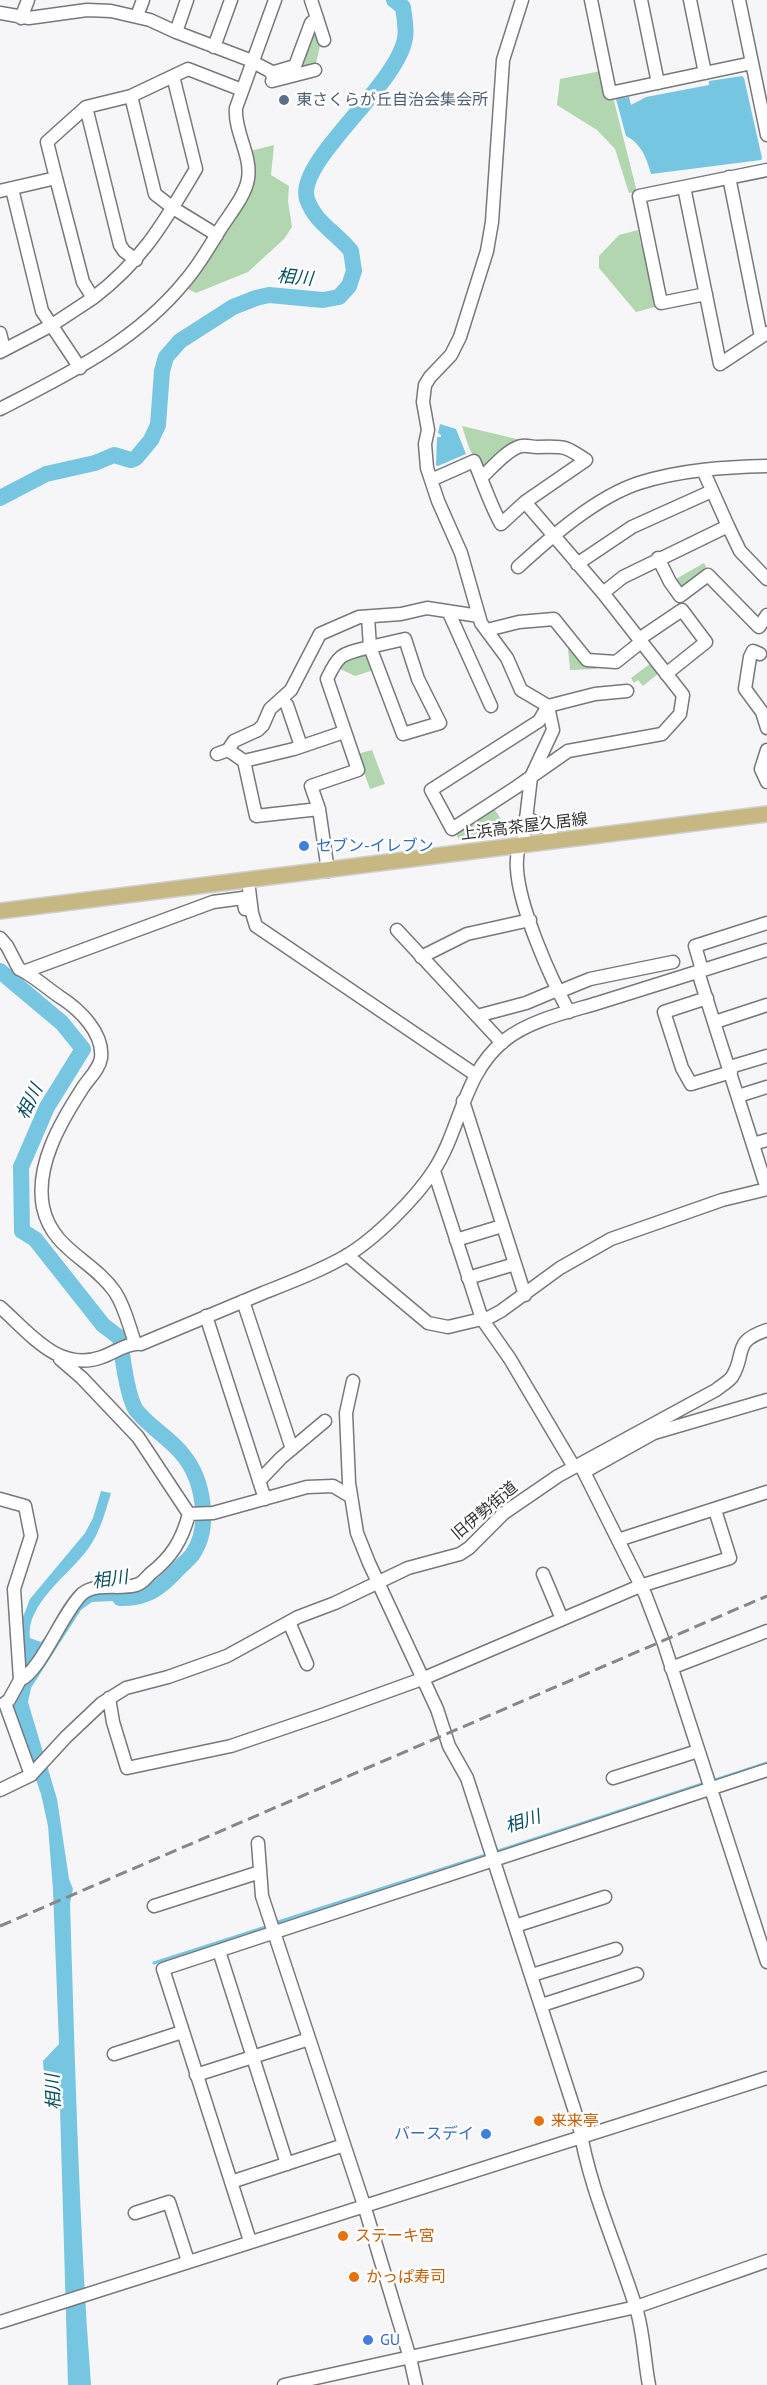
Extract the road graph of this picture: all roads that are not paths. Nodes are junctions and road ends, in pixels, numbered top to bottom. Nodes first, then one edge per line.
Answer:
1 (28, 0) edge
2 (72, 0) edge
3 (143, 0) edge
4 (187, 0) edge
5 (231, 0) edge
6 (275, 0) edge
7 (311, 0) edge
8 (522, 0) edge
9 (591, 0) edge
10 (641, 0) edge
11 (690, 0) edge
12 (739, 0) edge
13 (97, 5) edge
14 (0, 13) edge
15 (67, 13) junction
16 (137, 16) junction
17 (21, 18) junction
18 (317, 18) junction
19 (176, 32) junction
20 (324, 40) dead end
21 (214, 47) junction
22 (253, 62) junction
23 (752, 63) junction
24 (315, 70) dead end
25 (271, 73) junction
26 (705, 73) junction
27 (173, 76) junction
28 (658, 82) junction
29 (242, 90) junction
30 (131, 96) junction
31 (86, 107) junction
32 (767, 135) edge
33 (767, 170) edge
34 (729, 177) junction
35 (56, 178) junction
36 (684, 186) junction
37 (6, 190) edge
38 (173, 208) junction
39 (217, 235) junction
40 (136, 260) junction
41 (706, 294) junction
42 (93, 298) junction
43 (52, 325) junction
44 (0, 333) edge
45 (764, 335) edge
46 (2, 351) edge
47 (80, 368) junction
48 (0, 409) edge
49 (767, 466) edge
50 (703, 470) junction
51 (481, 478) junction
52 (431, 480) junction
53 (712, 491) junction
54 (525, 502) junction
55 (728, 526) junction
56 (553, 536) junction
57 (658, 558) junction
58 (577, 564) junction
59 (518, 567) dead end
60 (767, 579) edge
61 (603, 593) junction
62 (449, 613) junction
63 (767, 615) edge
64 (479, 616) junction
65 (368, 617) junction
66 (487, 630) junction
67 (640, 641) junction
68 (370, 647) junction
69 (760, 654) dead end
70 (666, 674) junction
71 (627, 691) dead end
72 (287, 705) dead end
73 (491, 706) dead end
74 (548, 706) junction
75 (767, 728) edge
76 (344, 732) junction
77 (301, 746) junction
78 (767, 750) edge
79 (244, 761) junction
80 (531, 777) junction
81 (767, 782) edge
82 (319, 809) junction
83 (767, 814) edge
84 (526, 818) junction
85 (551, 831) dead end
86 (521, 845) junction
87 (328, 871) junction
88 (248, 881) junction
89 (0, 911) edge
90 (530, 920) junction
91 (767, 923) edge
92 (256, 926) junction
93 (397, 930) dead end
94 (0, 938) edge
95 (767, 950) edge
96 (421, 957) junction
97 (673, 962) dead end
98 (26, 971) junction
99 (700, 971) junction
100 (557, 991) junction
101 (707, 998) junction
102 (767, 1005) edge
103 (568, 1012) junction
104 (477, 1016) junction
105 (715, 1022) junction
106 (502, 1043) junction
107 (767, 1056) edge
108 (730, 1070) junction
109 (476, 1075) junction
110 (767, 1087) edge
111 (738, 1096) junction
112 (463, 1101) junction
113 (767, 1140) edge
114 (753, 1144) junction
115 (434, 1171) junction
116 (767, 1189) edge
117 (502, 1226) junction
118 (456, 1240) junction
119 (347, 1255) junction
120 (515, 1264) junction
121 (468, 1278) junction
122 (525, 1295) junction
123 (243, 1301) junction
124 (0, 1306) edge
125 (206, 1317) junction
126 (482, 1319) junction
127 (767, 1330) edge
128 (133, 1344) junction
129 (56, 1355) junction
130 (353, 1381) dead end
131 (767, 1400) edge
132 (325, 1421) dead end
133 (292, 1449) junction
134 (580, 1468) junction
135 (259, 1480) junction
136 (767, 1492) edge
137 (350, 1496) junction
138 (0, 1499) edge
139 (265, 1499) junction
140 (715, 1510) junction
141 (189, 1514) junction
142 (618, 1540) junction
143 (543, 1574) dead end
144 (378, 1583) junction
145 (640, 1586) junction
146 (562, 1619) junction
147 (289, 1622) junction
148 (767, 1631) edge
149 (308, 1664) dead end
150 (671, 1668) junction
151 (422, 1679) junction
152 (20, 1680) junction
153 (109, 1698) junction
154 (698, 1751) junction
155 (767, 1770) edge
156 (31, 1774) junction
157 (613, 1778) dead end
158 (710, 1784) junction
159 (0, 1790) edge
160 (258, 1843) dead end
161 (491, 1855) junction
162 (260, 1872) junction
163 (605, 1897) dead end
164 (154, 1906) dead end
165 (515, 1926) junction
166 (273, 1927) junction
167 (616, 1949) dead end
168 (219, 1951) junction
169 (767, 1962) edge
170 (637, 1974) dead end
171 (532, 1975) junction
172 (542, 2005) junction
173 (182, 2032) junction
174 (309, 2039) junction
175 (114, 2054) dead end
176 (252, 2057) junction
177 (196, 2075) junction
178 (767, 2078) edge
179 (581, 2137) junction
180 (344, 2145) junction
181 (287, 2164) junction
182 (231, 2182) junction
183 (364, 2205) junction
184 (135, 2213) dead end
185 (250, 2241) junction
186 (188, 2261) junction
187 (767, 2261) edge
188 (636, 2307) junction
189 (0, 2322) edge
190 (410, 2358) junction
191 (284, 2385) edge
192 (416, 2385) edge
193 (649, 2385) edge

1 - 17 street
2 - 15 street
3 - 16 street
4 - 19 street
5 - 21 street
6 - 22 street
7 - 18 street
8 - 52 street
9 - 28 street
10 - 28 street
11 - 26 street
12 - 23 street
13 - 15 street
13 - 16 street
14 - 17 street
15 - 17 street
16 - 19 street
18 - 20 street
18 - 25 street
19 - 21 street
21 - 22 street
22 - 25 street
22 - 29 street
23 - 26 street
23 - 32 street
24 - 25 street
26 - 28 street
27 - 29 street
27 - 30 street
27 - 38 street
29 - 39 street
30 - 31 street
30 - 38 street
31 - 35 street
31 - 40 street
33 - 34 street
34 - 36 street
34 - 45 street
35 - 37 street
35 - 42 street
36 - 41 street
36 - 41 street
37 - 43 street
38 - 39 street
38 - 40 street
39 - 47 street
40 - 42 street
41 - 45 street
42 - 43 street
43 - 46 street
43 - 47 street
44 - 46 street
47 - 48 street
49 - 50 street
50 - 53 street
50 - 56 street
51 - 52 street
51 - 54 street
51 - 54 street
52 - 64 street
53 - 55 street
53 - 58 street
54 - 56 street
55 - 57 street
55 - 60 street
56 - 58 street
56 - 59 street
57 - 61 street
57 - 63 street
58 - 61 street
61 - 67 street
62 - 64 street
62 - 65 street
62 - 73 street
64 - 66 street
65 - 68 street
65 - 79 street
66 - 67 street
66 - 74 street
67 - 70 street
67 - 70 street
68 - 68 street
68 - 76 street
69 - 75 street
70 - 80 street
71 - 74 street
72 - 77 street
74 - 80 street
74 - 80 street
76 - 77 street
76 - 82 street
77 - 79 street
78 - 81 street
79 - 82 street
80 - 84 street
82 - 87 street
83 - 86 main road, 上浜高茶屋久居線
84 - 85 street
84 - 86 street
86 - 87 main road, 上浜高茶屋久居線
86 - 90 street
87 - 88 main road, 上浜高茶屋久居線
88 - 89 main road, 上浜高茶屋久居線
88 - 92 street
90 - 96 street
90 - 100 street
91 - 99 street
92 - 98 street
92 - 109 street
93 - 96 street
94 - 98 street
95 - 99 street
96 - 104 street
97 - 100 street
98 - 128 street
99 - 101 street
99 - 103 street
100 - 103 street
100 - 104 street
101 - 105 street
101 - 108 street
102 - 105 street
103 - 106 street
104 - 106 street
105 - 108 street
106 - 109 street
107 - 108 street
108 - 111 street
109 - 112 street
110 - 111 street
111 - 114 street
112 - 115 street
112 - 117 street
113 - 114 street
114 - 116 street
115 - 118 street
115 - 119 street
116 - 122 street
117 - 118 street
117 - 120 street
118 - 121 street
119 - 123 street
119 - 126 street
120 - 121 street
120 - 122 street
121 - 126 street
122 - 126 street
123 - 125 street
123 - 133 street
124 - 129 street
125 - 128 street
125 - 135 street
126 - 134 street
127 - 134 street
128 - 129 street
129 - 141 street
130 - 137 street
131 - 134 street
132 - 133 street
133 - 135 street
134 - 142 street
134 - 144 street, 旧伊勢街道
135 - 139 street
136 - 140 street
137 - 139 street
137 - 144 street
138 - 152 street
139 - 141 street
140 - 142 street
140 - 145 street
141 - 152 street
142 - 145 street
143 - 146 street
144 - 147 street, 旧伊勢街道
144 - 151 street
145 - 146 street
145 - 150 street
146 - 151 street
147 - 149 street
147 - 153 street, 旧伊勢街道
148 - 150 street
150 - 154 street
151 - 153 street
151 - 161 street
152 - 156 street
153 - 156 street, 旧伊勢街道
154 - 157 street
154 - 158 street
155 - 158 street
156 - 159 street, 旧伊勢街道
158 - 161 street
158 - 169 street
160 - 162 street
161 - 165 street
161 - 166 street
162 - 164 street
162 - 166 street
163 - 165 street
165 - 171 street
166 - 168 street
166 - 174 street
167 - 171 street
168 - 173 street
168 - 176 street
170 - 172 street
171 - 172 street
172 - 179 street
173 - 175 street
173 - 177 street
174 - 176 street
174 - 180 street
176 - 177 street
176 - 181 street
177 - 182 street
178 - 179 street
179 - 183 street
179 - 188 street
180 - 181 street
180 - 183 street
181 - 182 street
182 - 185 street
183 - 185 street
183 - 190 street
184 - 186 street
185 - 186 street
186 - 189 street
187 - 188 street
188 - 190 street
188 - 193 street
190 - 191 street
190 - 192 street

